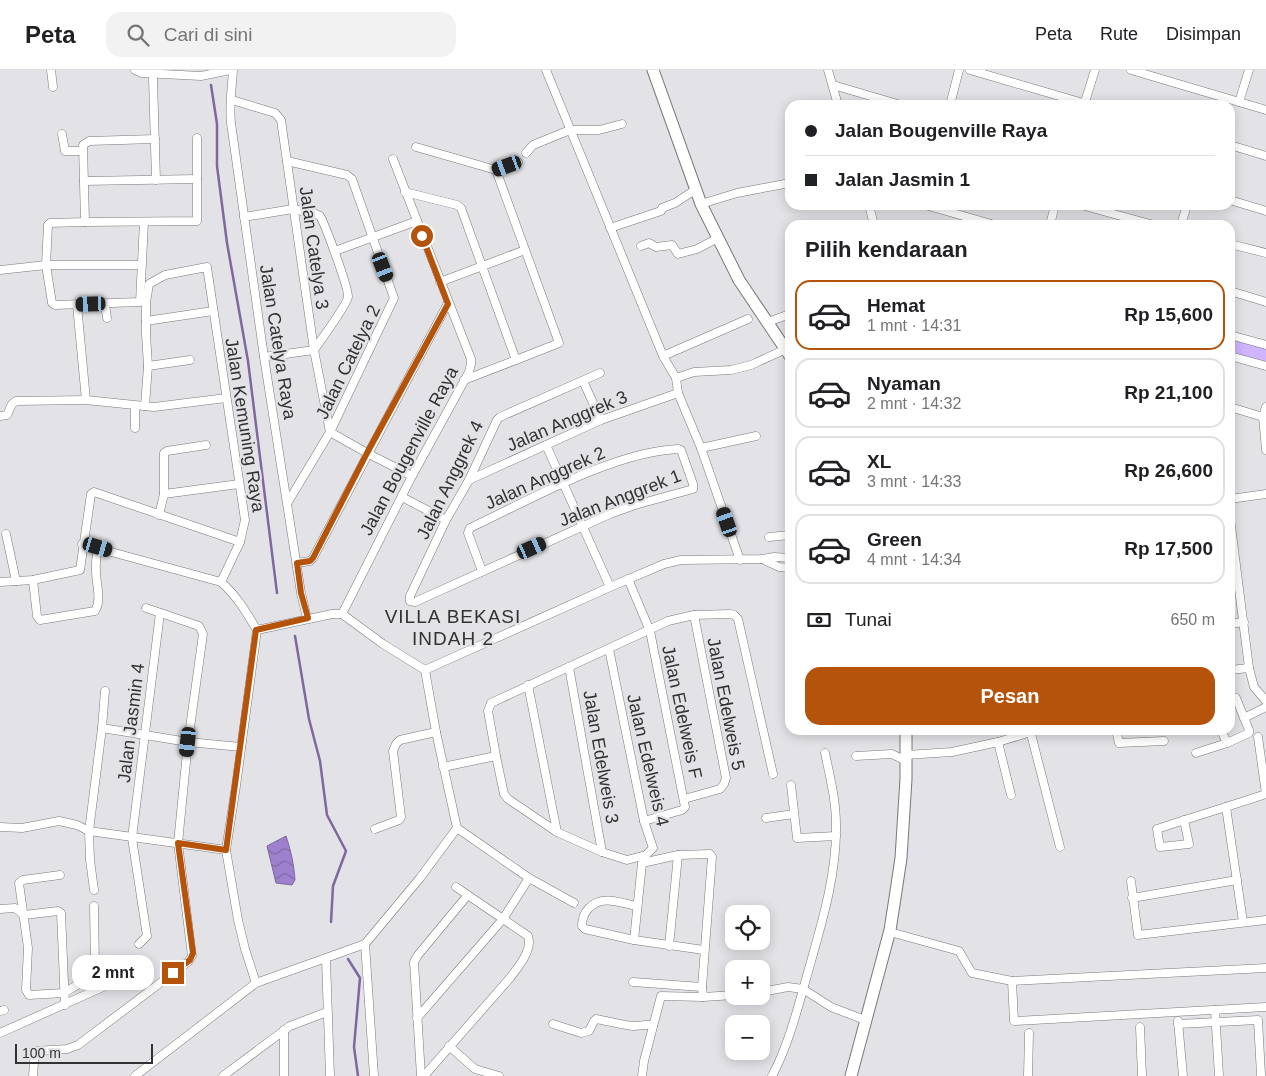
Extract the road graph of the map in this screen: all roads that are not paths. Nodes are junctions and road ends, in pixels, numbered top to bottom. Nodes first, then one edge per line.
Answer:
1 (51, 70) edge
2 (135, 70) edge
3 (231, 70) edge
4 (546, 70) edge
5 (653, 70) edge
6 (828, 70) edge
7 (959, 70) edge
8 (970, 70) edge
9 (1095, 70) edge
10 (1131, 70) edge
11 (1249, 70) edge
12 (153, 79) dead end
13 (833, 85) junction
14 (53, 87) dead end
15 (1220, 96) junction
16 (232, 100) junction
17 (837, 100) edge
18 (884, 100) edge
19 (951, 100) edge
20 (1072, 100) edge
21 (1087, 100) edge
22 (1219, 100) edge
23 (1233, 100) edge
24 (1235, 101) edge
25 (1239, 102) junction
26 (1266, 110) edge
27 (622, 124) dead end
28 (570, 130) junction
29 (62, 134) dead end
30 (197, 138) dead end
31 (154, 139) junction
32 (416, 147) dead end
33 (1235, 147) edge
34 (82, 151) junction
35 (526, 153) dead end
36 (1266, 156) edge
37 (393, 159) dead end
38 (287, 161) junction
39 (518, 162) dead end
40 (496, 170) junction
41 (197, 178) junction
42 (156, 180) junction
43 (84, 181) junction
44 (785, 184) edge
45 (695, 190) junction
46 (406, 192) junction
47 (1235, 202) edge
48 (701, 204) junction
49 (292, 209) junction
50 (942, 210) edge
51 (1099, 210) edge
52 (1266, 211) edge
53 (244, 217) junction
54 (978, 220) edge
55 (1136, 220) edge
56 (417, 221) junction
57 (85, 222) junction
58 (144, 222) junction
59 (610, 228) junction
60 (372, 238) junction
61 (718, 238) junction
62 (1235, 245) edge
63 (641, 246) dead end
64 (525, 250) junction
65 (335, 251) junction
66 (1266, 253) edge
67 (46, 265) junction
68 (141, 265) junction
69 (482, 266) junction
70 (0, 270) edge
71 (440, 282) junction
72 (1235, 293) edge
73 (1266, 302) edge
74 (105, 304) junction
75 (448, 304) junction
76 (77, 305) junction
77 (212, 311) junction
78 (785, 316) edge
79 (107, 318) dead end
80 (748, 319) dead end
81 (146, 321) junction
82 (768, 322) junction
83 (1235, 337) edge
84 (1266, 345) edge
85 (785, 348) edge
86 (314, 350) junction
87 (785, 354) edge
88 (662, 356) junction
89 (264, 357) junction
90 (1235, 357) edge
91 (190, 360) dead end
92 (516, 360) junction
93 (148, 366) junction
94 (1266, 366) edge
95 (600, 373) dead end
96 (676, 378) junction
97 (464, 380) junction
98 (583, 381) junction
99 (678, 393) junction
100 (226, 398) junction
101 (86, 400) junction
102 (135, 406) junction
103 (145, 406) junction
104 (1266, 407) edge
105 (1235, 409) edge
106 (0, 416) edge
107 (1263, 417) junction
108 (601, 420) junction
109 (135, 428) dead end
110 (330, 432) junction
111 (756, 436) dead end
112 (206, 445) dead end
113 (546, 445) junction
114 (700, 448) junction
115 (678, 449) joint
116 (1266, 450) edge
117 (367, 453) junction
118 (412, 476) junction
119 (469, 480) junction
120 (239, 484) junction
121 (563, 484) junction
122 (164, 494) junction
123 (1266, 494) edge
124 (402, 497) junction
125 (1235, 498) edge
126 (288, 502) junction
127 (159, 515) junction
128 (446, 520) junction
129 (582, 526) junction
130 (6, 534) dead end
131 (785, 535) edge
132 (769, 536) dead end
133 (240, 542) junction
134 (82, 544) junction
135 (98, 547) junction
136 (1235, 555) edge
137 (785, 558) edge
138 (740, 560) junction
139 (762, 560) junction
140 (297, 563) junction
141 (785, 568) edge
142 (80, 570) junction
143 (96, 571) junction
144 (482, 571) junction
145 (628, 578) junction
146 (33, 580) junction
147 (16, 581) junction
148 (0, 582) edge
149 (221, 582) junction
150 (610, 586) junction
151 (410, 601) joint
152 (146, 608) dead end
153 (160, 613) junction
154 (342, 614) junction
155 (694, 615) junction
156 (308, 618) junction
157 (1244, 622) junction
158 (1235, 623) edge
159 (256, 630) junction
160 (650, 630) junction
161 (609, 649) junction
162 (569, 667) junction
163 (1249, 668) junction
164 (1235, 669) edge
165 (425, 670) junction
166 (528, 685) junction
167 (105, 691) dead end
168 (1236, 698) dead end
169 (1266, 701) edge
170 (1266, 707) edge
171 (1244, 718) junction
172 (102, 728) junction
173 (436, 732) junction
174 (145, 735) junction
175 (906, 735) edge
176 (1019, 735) edge
177 (1032, 735) edge
178 (1117, 735) edge
179 (1223, 735) edge
180 (1258, 737) dead end
181 (1164, 741) dead end
182 (188, 742) junction
183 (998, 742) junction
184 (1227, 743) junction
185 (241, 747) junction
186 (1196, 752) dead end
187 (825, 753) dead end
188 (496, 756) junction
189 (856, 756) dead end
190 (906, 758) junction
191 (443, 766) junction
192 (773, 774) dead end
193 (791, 785) dead end
194 (1266, 794) edge
195 (1011, 795) dead end
196 (684, 799) junction
197 (1226, 807) junction
198 (794, 814) junction
199 (766, 818) dead end
200 (1184, 820) junction
201 (644, 821) junction
202 (0, 827) edge
203 (374, 828) dead end
204 (457, 828) junction
205 (89, 831) junction
206 (557, 832) junction
207 (836, 836) junction
208 (132, 838) junction
209 (178, 843) junction
210 (1060, 847) dead end
211 (226, 850) junction
212 (602, 852) junction
213 (678, 855) junction
214 (60, 875) dead end
215 (529, 878) junction
216 (1237, 880) junction
217 (1131, 881) dead end
218 (456, 888) dead end
219 (94, 890) dead end
220 (467, 896) junction
221 (1132, 898) junction
222 (574, 903) dead end
223 (94, 906) dead end
224 (637, 906) junction
225 (0, 909) edge
226 (24, 915) junction
227 (503, 919) junction
228 (1266, 920) edge
229 (1243, 922) junction
230 (890, 932) junction
231 (634, 940) junction
232 (140, 944) dead end
233 (365, 944) junction
234 (669, 946) junction
235 (704, 950) junction
236 (326, 960) junction
237 (1266, 968) edge
238 (1012, 981) junction
239 (633, 982) dead end
240 (256, 983) junction
241 (103, 987) dead end
242 (702, 987) junction
243 (803, 989) junction
244 (770, 991) edge
245 (725, 997) edge
246 (703, 998) junction
247 (64, 999) junction
248 (1266, 1007) edge
249 (1215, 1010) junction
250 (327, 1012) junction
251 (1177, 1012) junction
252 (417, 1018) junction
253 (865, 1020) junction
254 (1216, 1022) junction
255 (553, 1024) dead end
256 (1178, 1024) junction
257 (653, 1025) junction
258 (1140, 1027) dead end
259 (284, 1030) junction
260 (0, 1033) edge
261 (1029, 1033) dead end
262 (449, 1046) junction
263 (1263, 1075) edge
264 (33, 1076) edge
265 (135, 1076) edge
266 (223, 1076) edge
267 (284, 1076) edge
268 (330, 1076) edge
269 (374, 1076) edge
270 (422, 1076) edge
271 (499, 1076) edge
272 (642, 1076) edge
273 (772, 1076) edge
274 (851, 1076) edge
275 (1028, 1076) edge
276 (1142, 1076) edge
277 (1183, 1076) edge
278 (1219, 1076) edge

1 - 14 street
2 - 3 street
3 - 16 street, Jalan Catelya Raya
4 - 28 street
5 - 45 main road
6 - 13 street
7 - 19 street
8 - 20 street
9 - 21 street
10 - 15 street
11 - 25 street
12 - 31 street
13 - 17 street
13 - 18 street
15 - 22 street
15 - 23 street
16 - 38 street, Jalan Catelya 3
16 - 53 street, Jalan Catelya Raya
24 - 25 street
25 - 26 street
27 - 28 street
28 - 35 street
28 - 59 street
29 - 34 street
30 - 41 street
31 - 34 street
31 - 42 street
32 - 40 street
33 - 36 street
34 - 43 street
37 - 46 street, Jalan Bougenville Raya
38 - 49 street, Jalan Catelya 3
38 - 60 street, Jalan Catelya 2
39 - 40 street
40 - 64 street
41 - 42 street
41 - 58 street
42 - 43 street
43 - 57 street
44 - 48 street
45 - 48 main road
45 - 59 street
46 - 56 street, Jalan Bougenville Raya
46 - 69 street
47 - 52 street
48 - 61 main road
49 - 53 street
49 - 65 street
49 - 86 street, Jalan Catelya 3
50 - 54 street
51 - 55 street
53 - 89 street, Jalan Catelya Raya
56 - 60 street
56 - 71 street, Jalan Bougenville Raya
57 - 58 street
57 - 67 street
58 - 68 street
59 - 88 street
60 - 65 street
60 - 110 street, Jalan Catelya 2
61 - 63 street
61 - 82 main road
62 - 66 street
64 - 69 street
64 - 92 street
65 - 86 street
67 - 68 street
67 - 70 street
67 - 76 street
68 - 74 street
69 - 71 street
69 - 92 street
71 - 75 street, Jalan Bougenville Raya
72 - 73 street
74 - 76 street
74 - 79 street
75 - 97 street, Jalan Bougenville Raya
75 - 117 street
76 - 101 street
77 - 81 street
77 - 81 street, Jalan Kemuning Raya
77 - 100 street, Jalan Kemuning Raya
78 - 82 street
80 - 88 street
81 - 93 street
82 - 85 main road
83 - 84 street
86 - 89 street
86 - 110 street, Jalan Catelya 3
87 - 96 street
88 - 96 street
89 - 126 street, Jalan Catelya Raya
90 - 94 street
91 - 93 street
92 - 97 street
93 - 103 street
95 - 98 street, Jalan Anggrek 4
96 - 99 street
97 - 118 street, Jalan Bougenville Raya
98 - 108 street
98 - 119 street, Jalan Anggrek 4
99 - 108 street, Jalan Anggrek 3
99 - 114 street
100 - 103 street
100 - 120 street, Jalan Kemuning Raya
101 - 102 street
101 - 106 street
102 - 103 street
102 - 109 street
104 - 107 street
105 - 107 street
107 - 116 street
108 - 113 street, Jalan Anggrek 3
110 - 117 street
110 - 126 street, Jalan Catelya 2
111 - 114 street
112 - 122 street
113 - 119 street, Jalan Anggrek 3
113 - 121 street
114 - 138 street
115 - 121 street, Jalan Anggrek 2
115 - 129 street, Jalan Anggrek 1
117 - 118 street
117 - 140 street
118 - 124 street, Jalan Bougenville Raya
119 - 128 street, Jalan Anggrek 4
120 - 122 street
120 - 133 street, Jalan Kemuning Raya
121 - 129 street
121 - 144 street, Jalan Anggrek 2
122 - 127 street
123 - 125 street
124 - 128 street
124 - 154 street, Jalan Bougenville Raya
126 - 140 street, Jalan Catelya Raya
127 - 133 street
127 - 134 street
128 - 151 street, Jalan Anggrek 4
129 - 144 street, Jalan Anggrek 1
129 - 150 street
130 - 147 street
131 - 132 street
133 - 149 street, Jalan Kemuning Raya
134 - 135 street
134 - 142 street
135 - 143 street
135 - 149 street
136 - 157 street
137 - 139 street
138 - 139 street
138 - 145 street
139 - 141 street
140 - 156 street, Jalan Catelya Raya
142 - 143 street
142 - 146 street
143 - 146 street
144 - 151 street, Jalan Anggrek 1
145 - 150 street
145 - 160 street, Jalan Edelweis F
146 - 147 street
147 - 148 street
149 - 159 street
150 - 165 street
152 - 153 street
153 - 174 street, Jalan Jasmin 4
153 - 182 street
154 - 156 street
154 - 165 street
155 - 160 street
155 - 192 street
155 - 196 street, Jalan Edelweis 5
156 - 159 street
157 - 158 street
157 - 163 street
159 - 185 street
160 - 161 street
160 - 196 street, Jalan Edelweis F
161 - 162 street
161 - 201 street, Jalan Edelweis 4
162 - 166 street
162 - 212 street, Jalan Edelweis 3
163 - 164 street
163 - 169 street
165 - 173 street
166 - 188 street
166 - 206 street
167 - 172 street
168 - 171 street
170 - 171 street
171 - 184 street
172 - 174 street
172 - 205 street
173 - 191 street
173 - 203 street
174 - 182 street
174 - 208 street, Jalan Jasmin 4
175 - 190 main road
176 - 183 street
177 - 210 street
178 - 181 street
179 - 184 street
180 - 194 street
182 - 185 street
182 - 209 street
183 - 190 street
183 - 195 street
184 - 186 street
185 - 211 street
187 - 207 street
188 - 191 street
188 - 206 street
189 - 190 street
190 - 230 main road
191 - 204 street
193 - 198 street
194 - 197 street
196 - 201 street
197 - 200 street
197 - 216 street
198 - 199 street
198 - 207 street
200 - 200 street
201 - 212 street, Jalan Edelweis 4
202 - 205 street
204 - 215 street
204 - 233 street
205 - 208 street
205 - 219 street
206 - 212 street
207 - 243 street
208 - 209 street
208 - 232 street, Jalan Jasmin 4
209 - 211 street
209 - 264 street
211 - 240 street
213 - 224 street
213 - 234 street
213 - 235 street
214 - 226 street
215 - 222 street
215 - 227 street
216 - 221 street
216 - 229 street
217 - 221 street
218 - 220 street
220 - 227 street
220 - 252 street
221 - 229 street
223 - 247 street
224 - 231 street
224 - 231 street
225 - 226 street
226 - 247 street
226 - 247 street
227 - 252 street
227 - 262 street
228 - 229 street
230 - 238 street
230 - 253 main road
231 - 234 street
233 - 236 street
233 - 269 street
234 - 235 street
235 - 242 street
236 - 240 street
236 - 250 street
237 - 238 street
238 - 251 street
239 - 242 street
240 - 265 street
241 - 247 street
242 - 246 street
243 - 244 street
243 - 253 street
243 - 273 street
245 - 246 street
246 - 257 street
247 - 260 street
248 - 249 street
249 - 251 street
249 - 254 street
250 - 259 street
250 - 268 street
251 - 256 street
252 - 270 street
253 - 274 main road
254 - 256 street
254 - 263 street
254 - 278 street
255 - 257 street
256 - 277 street
257 - 272 street
258 - 276 street
259 - 266 street
259 - 267 street
261 - 275 street
262 - 270 street
262 - 271 street

